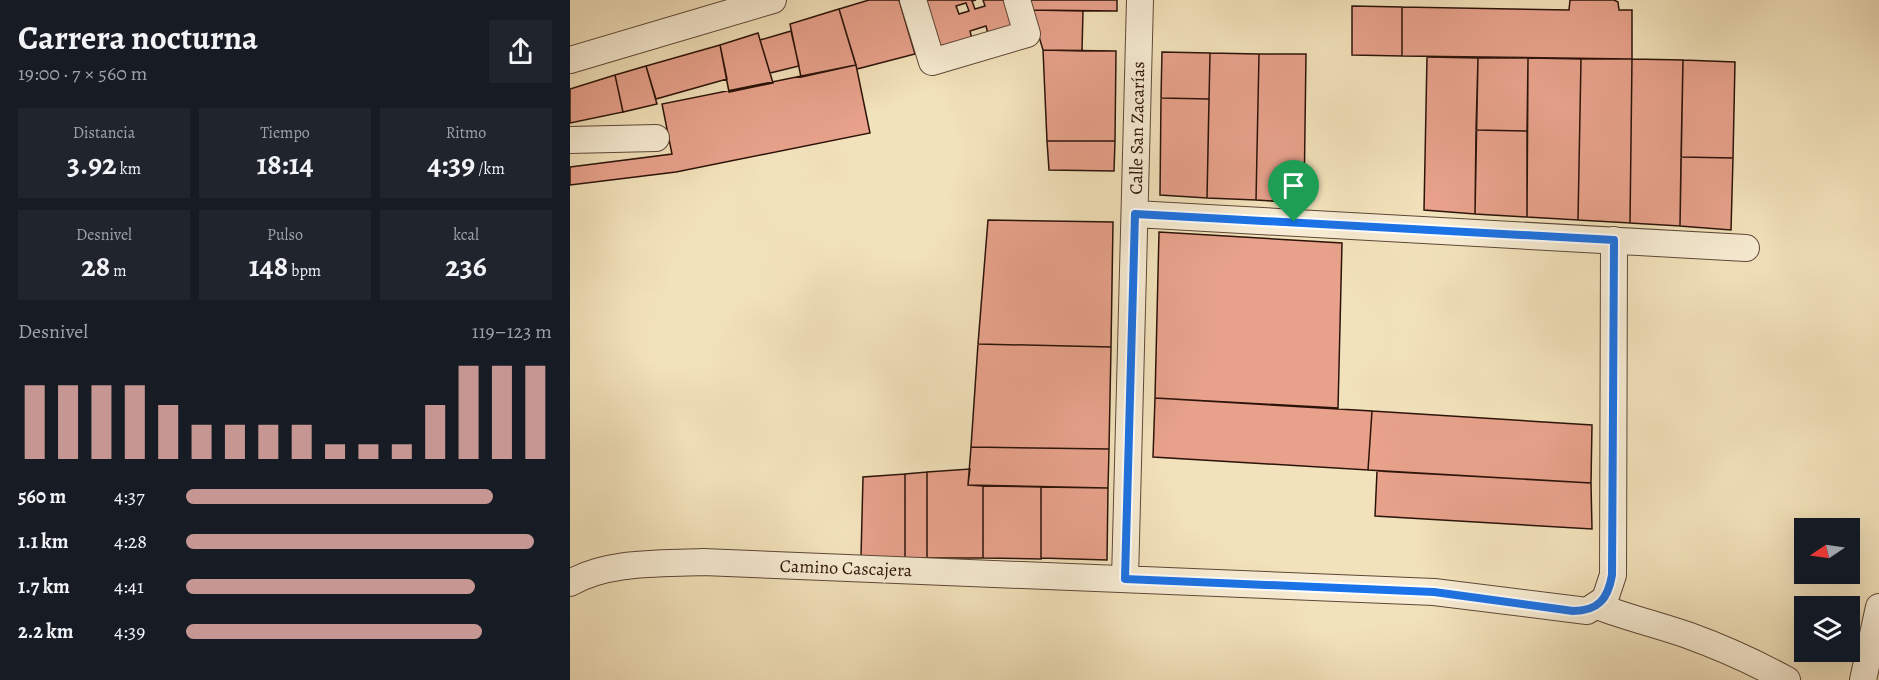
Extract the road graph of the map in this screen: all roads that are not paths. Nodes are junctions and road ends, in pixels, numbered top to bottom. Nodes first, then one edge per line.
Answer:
1 (772, 0) edge
2 (913, 0) edge
3 (1017, 0) edge
4 (1140, 0) edge
5 (570, 60) edge
6 (656, 138) dead end
7 (570, 140) edge
8 (1135, 214) junction
9 (1614, 240) junction
10 (1746, 248) dead end
11 (1125, 579) junction
12 (570, 583) edge
13 (1597, 606) junction
14 (1879, 608) edge
15 (1787, 680) edge
16 (1863, 680) edge

1 - 5 street
2 - 3 street
4 - 8 street, Calle San Zacarías
6 - 7 street
8 - 9 street
8 - 11 street, Calle San Zacarías
9 - 10 street
9 - 13 street
11 - 12 street, Camino Cascajera
11 - 13 street, Camino Cascajera
13 - 15 street
14 - 16 street

